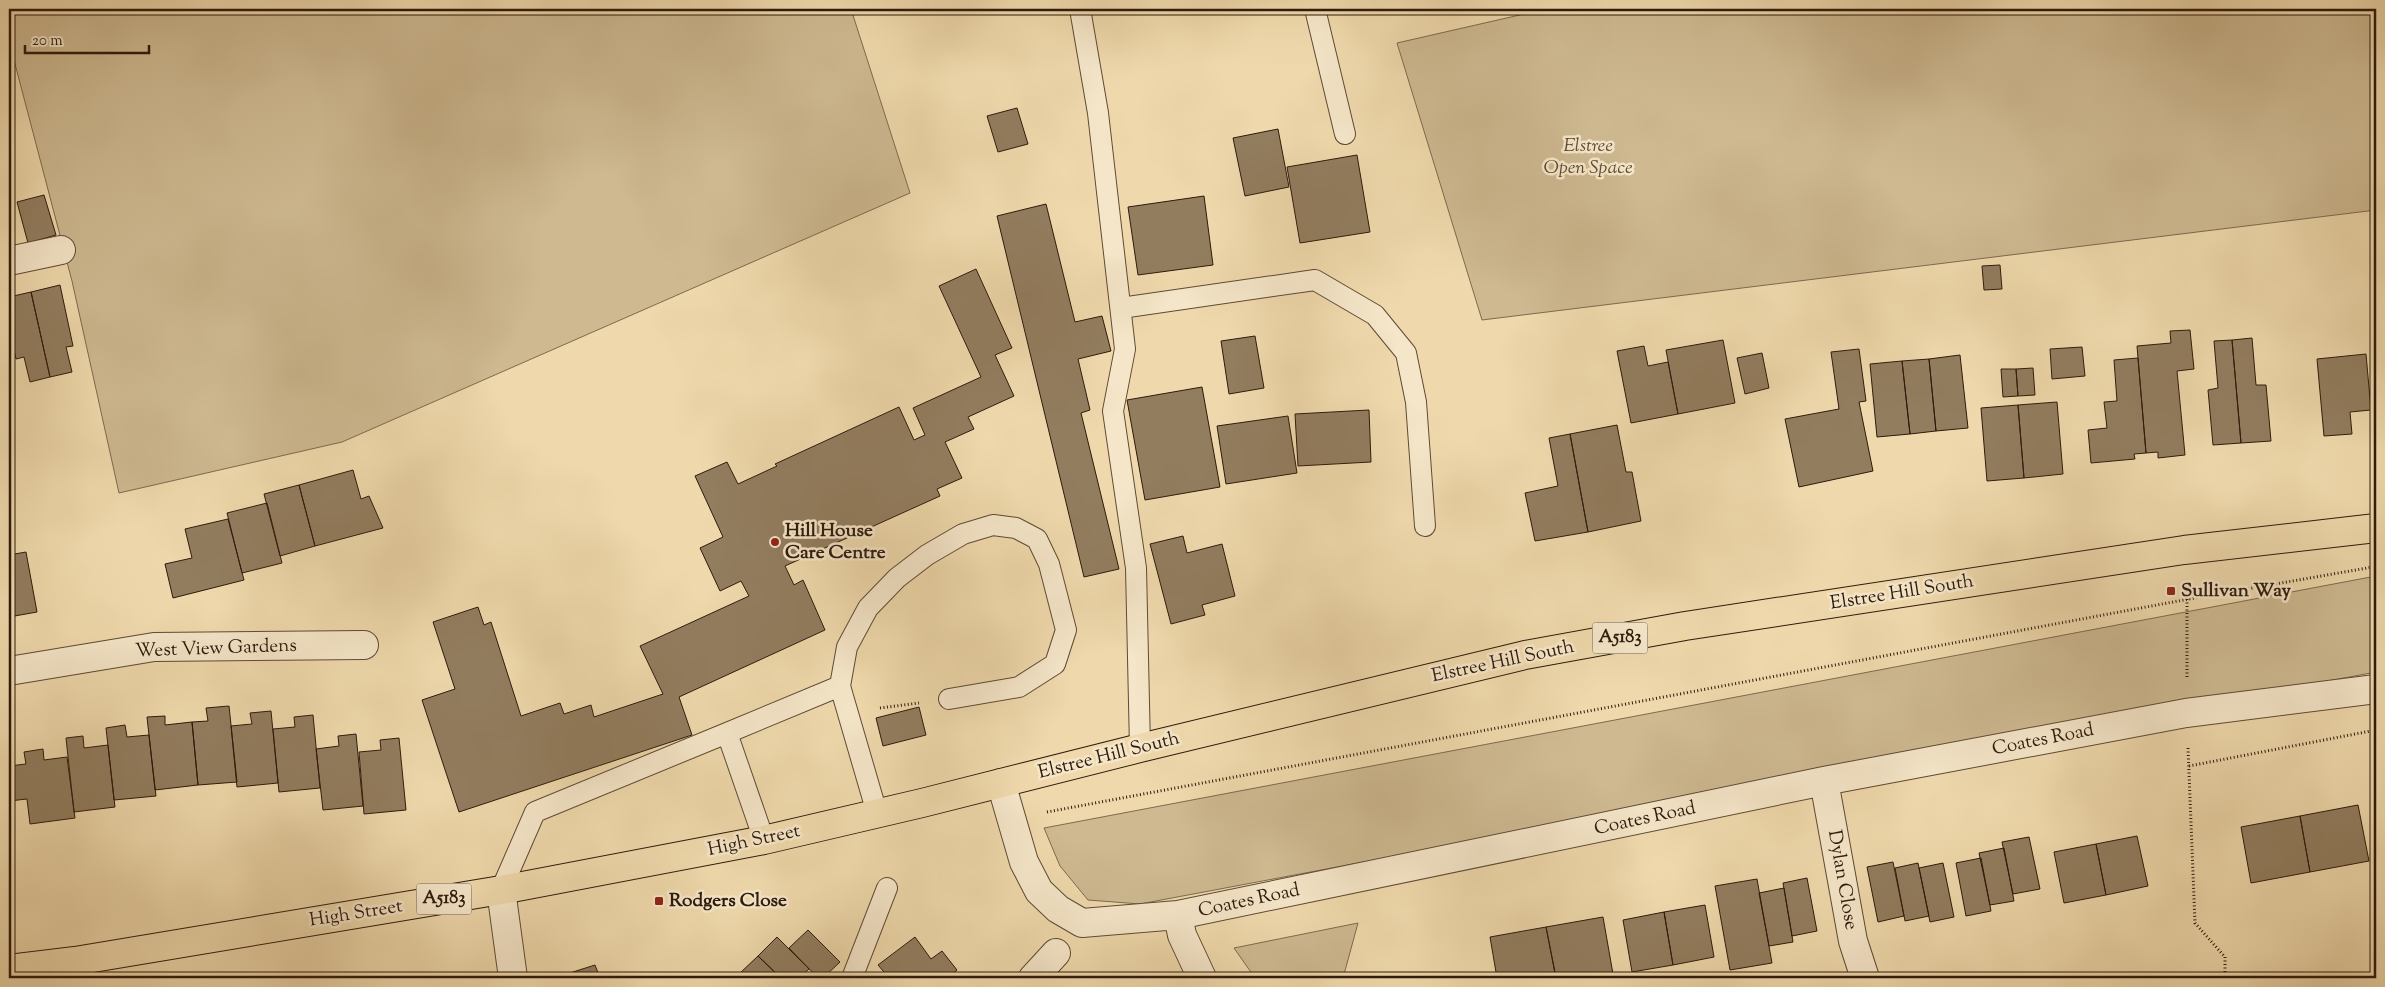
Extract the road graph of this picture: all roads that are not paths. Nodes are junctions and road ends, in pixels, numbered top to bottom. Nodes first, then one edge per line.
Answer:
1 (1080, 9) edge
2 (1315, 9) edge
3 (1345, 134) dead end
4 (60, 250) dead end
5 (9, 261) edge
6 (1121, 308) junction
7 (1425, 526) dead end
8 (2376, 528) edge
9 (364, 646) dead end
10 (9, 671) edge
11 (840, 686) junction
12 (2376, 690) edge
13 (949, 699) road end
14 (727, 733) junction
15 (1140, 748) junction
16 (1824, 781) junction
17 (1001, 782) junction
18 (877, 813) junction
19 (764, 840) junction
20 (887, 888) dead end
21 (501, 890) junction
22 (1178, 916) junction
23 (1056, 954) dead end
24 (9, 969) edge
25 (75, 970) edge
26 (513, 978) edge
27 (852, 978) edge
28 (1032, 978) edge
29 (1202, 978) edge
30 (1865, 978) edge

1 - 6 lane
2 - 3 lane
4 - 5 street
6 - 7 lane
6 - 15 lane
8 - 15 main road, Elstree Hill South / A5183
9 - 10 street, West View Gardens
11 - 13 lane
11 - 14 lane
11 - 18 lane
12 - 16 street, Coates Road
14 - 19 lane
14 - 21 lane
15 - 17 main road, Elstree Hill South / A5183
16 - 22 street, Coates Road
16 - 30 street, Dylan Close
17 - 18 main road, Elstree Hill South / A5183
17 - 22 street, Coates Road
18 - 19 main road, High Street / A5183
19 - 21 main road, High Street / A5183
20 - 27 lane
21 - 25 main road, High Street / A5183
21 - 26 street
22 - 29 street
23 - 28 street
24 - 25 main road, High Street / A5183

